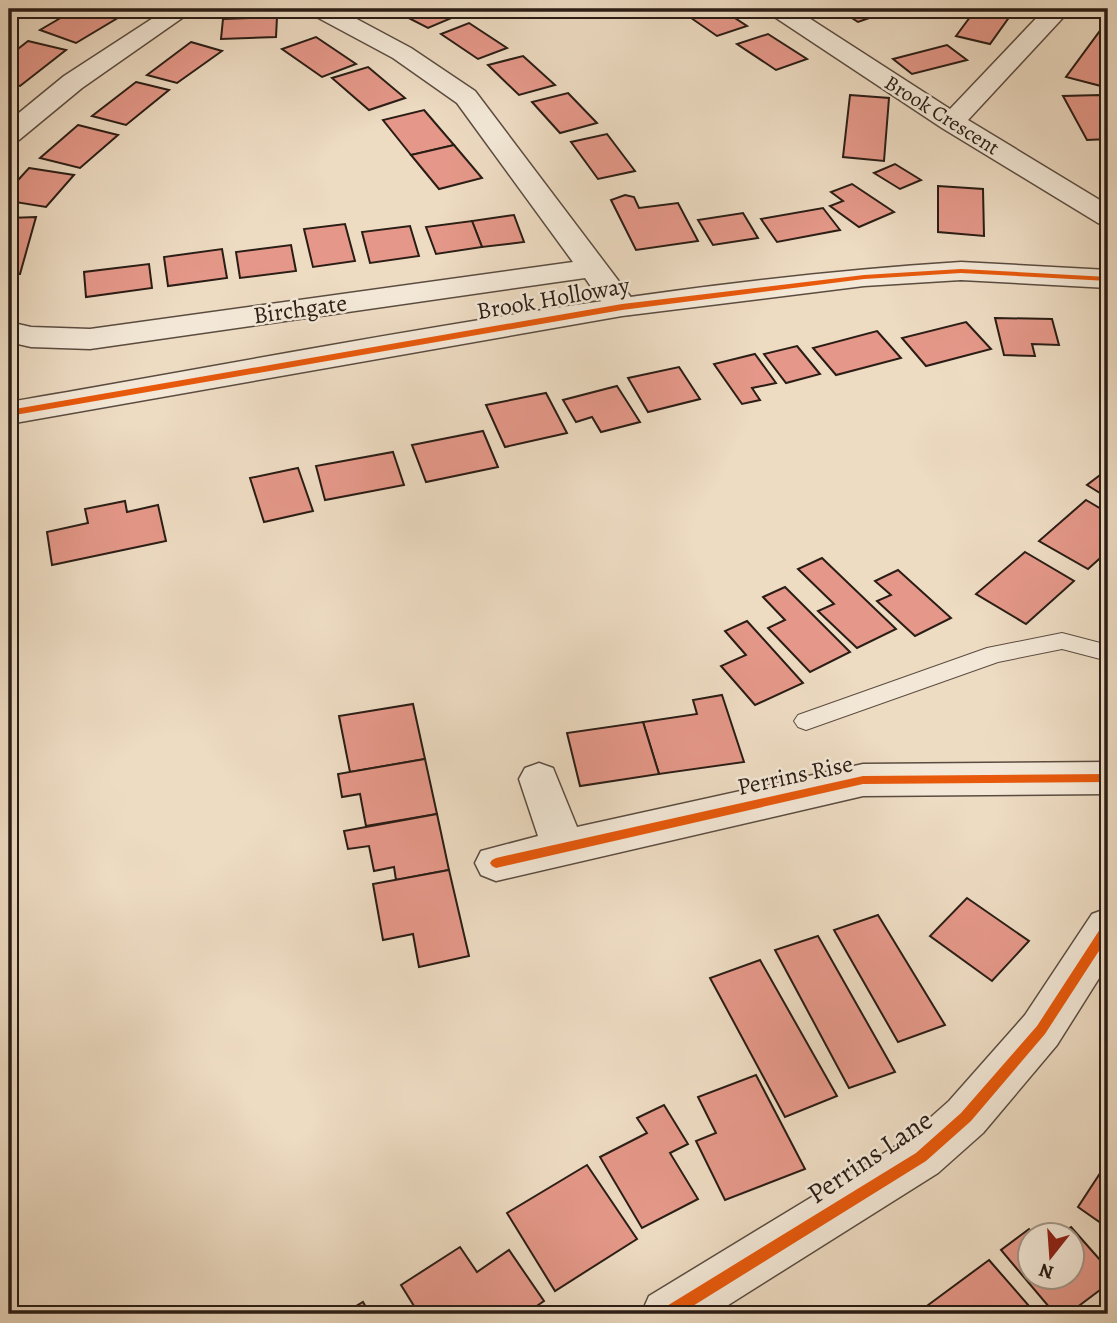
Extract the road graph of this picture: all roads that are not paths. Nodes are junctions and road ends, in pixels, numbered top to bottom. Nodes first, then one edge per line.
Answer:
1 (183, 9) edge
2 (320, 9) edge
3 (779, 9) edge
4 (1059, 9) edge
5 (952, 122) junction
6 (9, 134) edge
7 (1108, 217) edge
8 (592, 268) junction
9 (1108, 279) edge
10 (622, 307) junction
11 (9, 332) edge
12 (9, 413) edge
13 (1108, 653) edge
14 (806, 721) dead end
15 (1108, 778) edge
16 (539, 779) dead end
17 (563, 847) junction
18 (496, 863) dead end
19 (1108, 927) edge
20 (667, 1314) edge

1 - 6 street
2 - 8 street
3 - 5 street, Brook Crescent
4 - 5 street
5 - 7 street, Brook Crescent
8 - 10 street
8 - 11 street, Birchgate
9 - 10 street, Brook Holloway
10 - 12 street, Brook Holloway
13 - 14 lane
15 - 17 street, Perrins Rise
16 - 17 street
17 - 18 street, Perrins Rise
19 - 20 street, Perrins Lane

